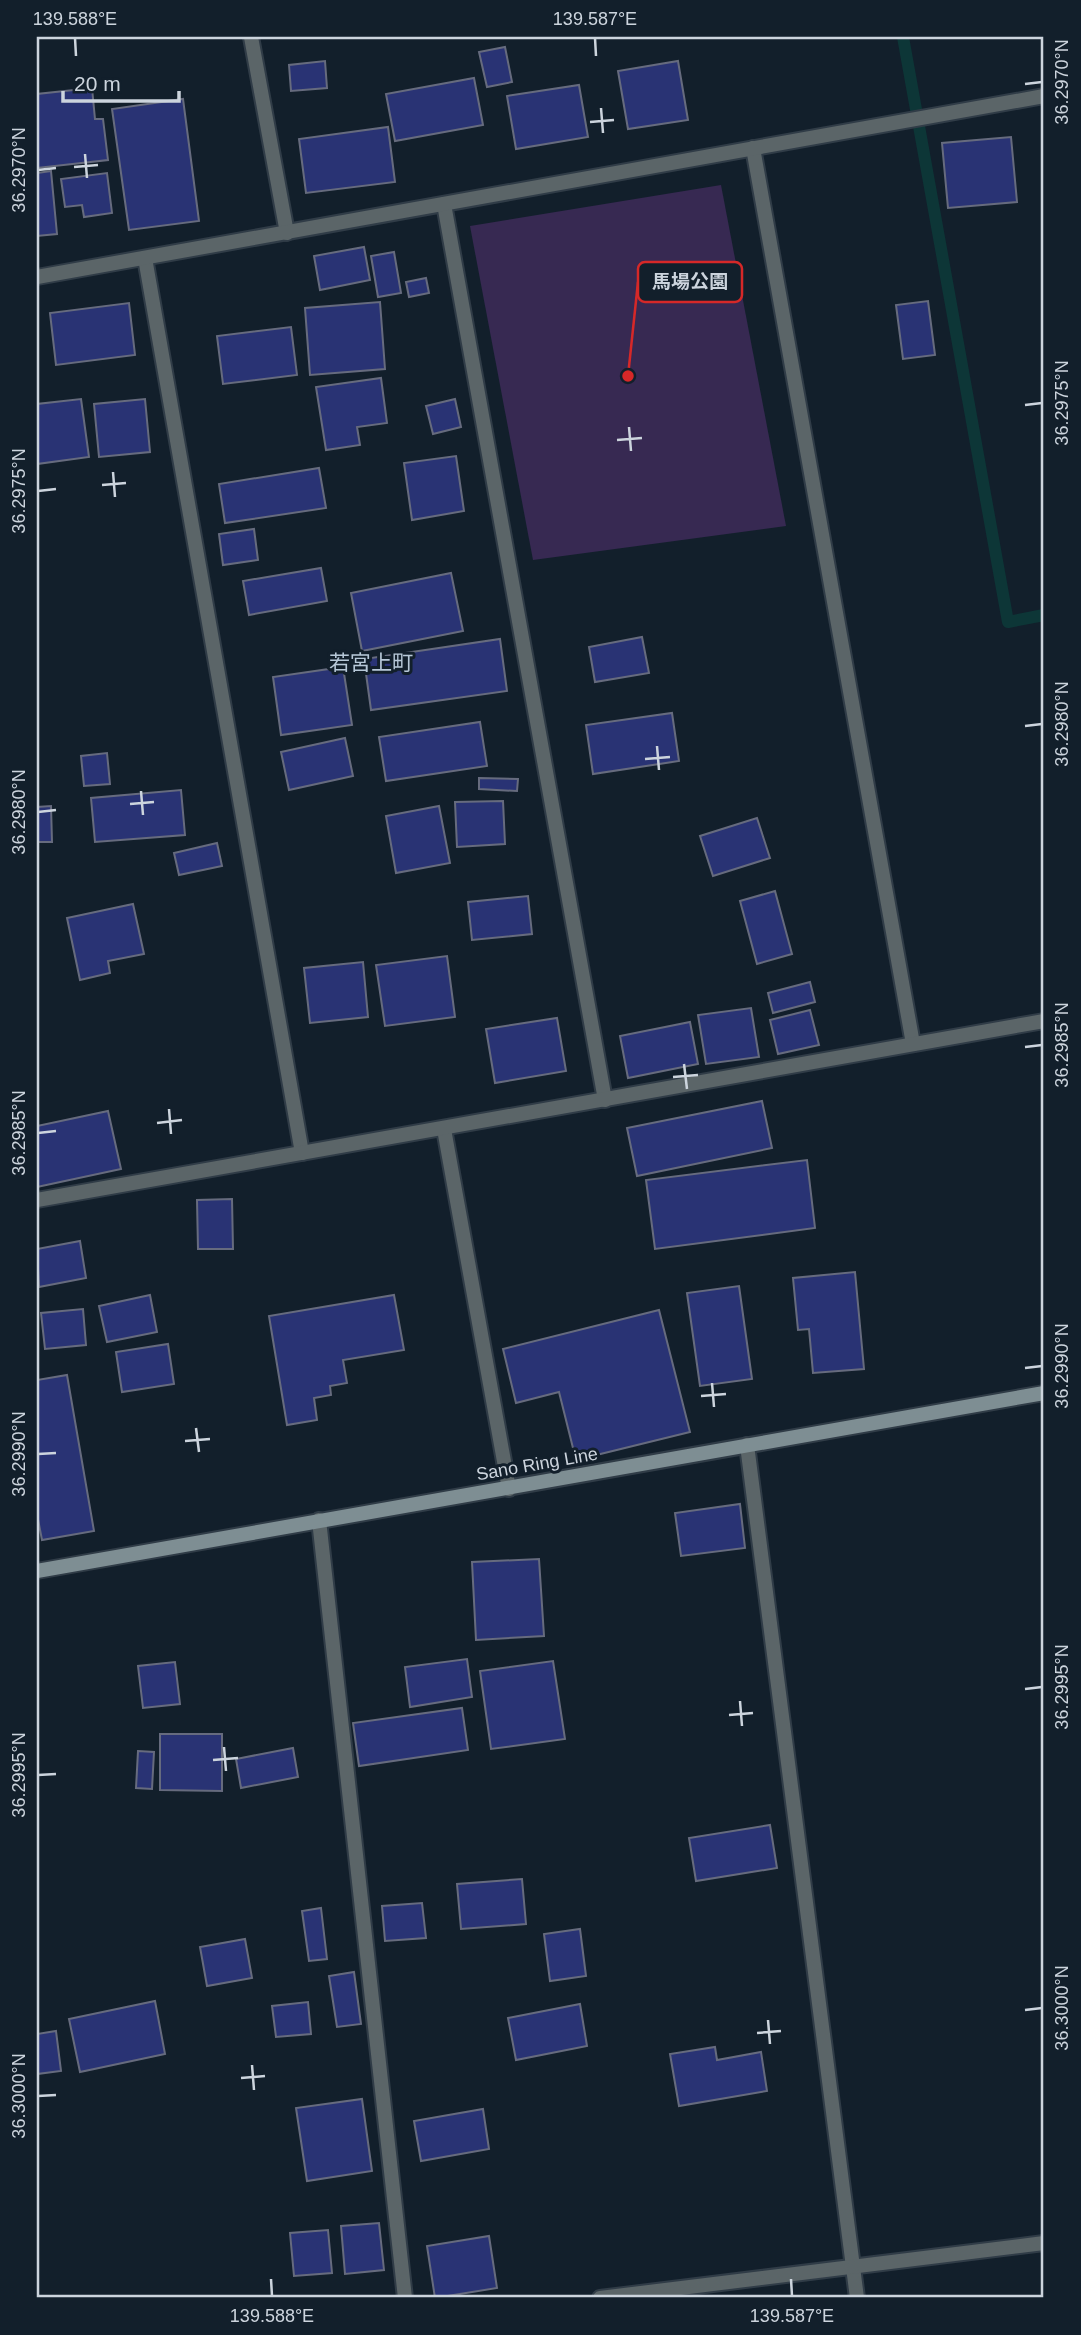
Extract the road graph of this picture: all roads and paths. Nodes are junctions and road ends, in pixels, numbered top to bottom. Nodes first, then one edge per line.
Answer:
1 (251, 37) edge
2 (1044, 96) edge
3 (753, 148) junction
4 (444, 204) junction
5 (287, 233) junction
6 (145, 258) junction
7 (37, 277) edge
8 (1044, 1021) edge
9 (913, 1044) junction
10 (605, 1100) junction
11 (444, 1129) junction
12 (302, 1153) junction
13 (37, 1200) edge
14 (1044, 1393) edge
15 (747, 1445) junction
16 (509, 1489) junction
17 (319, 1520) junction
18 (37, 1571) edge
19 (1044, 2243) edge
20 (853, 2266) junction
21 (405, 2298) edge
22 (600, 2298) edge
23 (857, 2298) edge

1 - 5 street
2 - 3 street
3 - 4 street
3 - 9 street
4 - 5 street
4 - 10 street
5 - 6 street
6 - 7 street
6 - 12 street
8 - 9 street
9 - 10 street
10 - 11 street
11 - 12 street
11 - 16 street
12 - 13 street
14 - 15 main road, Sano Ring Line
15 - 16 main road, Sano Ring Line
15 - 20 street
16 - 17 main road, Sano Ring Line
17 - 18 main road, Sano Ring Line
17 - 21 street
19 - 20 street
20 - 22 street
20 - 23 street

